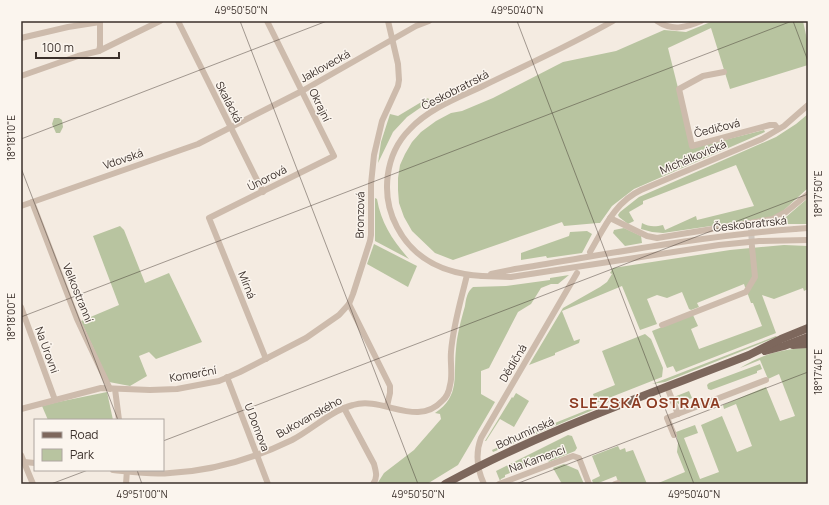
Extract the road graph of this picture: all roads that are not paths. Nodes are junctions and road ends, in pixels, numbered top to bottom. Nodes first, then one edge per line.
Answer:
1 (100, 21) edge
2 (160, 21) edge
3 (178, 21) edge
4 (268, 21) edge
5 (388, 21) edge
6 (429, 21) edge
7 (613, 21) edge
8 (657, 21) edge
9 (701, 21) edge
10 (21, 38) edge
11 (392, 40) junction
12 (99, 51) junction
13 (724, 72) dead end
14 (21, 76) edge
15 (302, 90) junction
16 (808, 105) edge
17 (230, 126) junction
18 (778, 129) junction
19 (334, 156) joint
20 (263, 192) junction
21 (808, 194) edge
22 (32, 202) junction
23 (21, 206) edge
24 (209, 218) joint
25 (610, 218) junction
26 (808, 229) edge
27 (808, 240) edge
28 (752, 247) tunnel mouth
29 (590, 252) dead end
30 (577, 274) dead end
31 (467, 275) junction
32 (482, 276) junction
33 (349, 304) junction
34 (21, 307) edge
35 (662, 325) dead end
36 (808, 328) edge
37 (808, 336) edge
38 (808, 344) edge
39 (784, 346) junction
40 (749, 355) junction
41 (266, 359) junction
42 (227, 377) junction
43 (766, 380) dead end
44 (667, 387) junction
45 (112, 389) junction
46 (55, 400) junction
47 (388, 406) junction
48 (344, 408) junction
49 (21, 409) edge
50 (678, 414) junction
51 (119, 419) edge
52 (674, 435) dead end
53 (21, 455) edge
54 (257, 455) junction
55 (24, 462) junction
56 (34, 463) edge
57 (478, 466) junction
58 (127, 471) edge
59 (33, 484) edge
60 (126, 484) edge
61 (268, 484) edge
62 (373, 484) edge
63 (445, 484) edge
64 (484, 484) edge
65 (499, 484) edge
66 (589, 484) edge

1 - 10 street
1 - 12 street
2 - 12 street
3 - 17 street, Skalácká
4 - 15 street, Okrajní
5 - 11 street, Bronzová
6 - 11 street, Jaklovecká
7 - 31 street, Českobratrská
8 - 9 street
11 - 15 street, Jaklovecká
11 - 33 street, Bronzová
12 - 14 street
13 - 18 street, Čedičová
15 - 17 street, Jaklovecká
15 - 19 street, Okrajní
16 - 18 street, Michálkovická
17 - 20 street, Skalácká
17 - 22 street, Vdovská
18 - 25 street, Michálkovická
19 - 20 street, Únorová
20 - 24 street, Únorová
21 - 25 street
22 - 23 street, Vdovská
22 - 45 street, Velkostranní
24 - 41 street, Mírná
25 - 29 street, Michálkovická
26 - 32 street, Českobratrská, bridge
27 - 32 street, Českobratrská, bridge
28 - 35 street
30 - 57 street, Dědičná
31 - 32 street, Českobratrská
31 - 47 street, Bukovanského
33 - 41 street, Komerční
33 - 47 street
34 - 46 street, Na Úrovni
36 - 40 main road, Bohumínská
37 - 39 main road, Bohumínská
38 - 39 main road
39 - 40 main road, Bohumínská
40 - 44 main road, Bohumínská
41 - 42 street, Komerční
42 - 45 street, Komerční
42 - 54 street, U Domova
43 - 50 street
44 - 50 street
44 - 57 main road, Bohumínská
45 - 46 street, Komerční
45 - 51 street
46 - 49 street, Komerční
47 - 48 street, Bukovanského
48 - 54 street, Bukovanského
48 - 62 street
50 - 52 street
53 - 55 street
54 - 58 street, Bukovanského
54 - 61 street, U Domova
55 - 56 street
55 - 59 street
57 - 63 main road, Bohumínská
57 - 64 street
58 - 60 street
65 - 66 street, Na Kamenci

